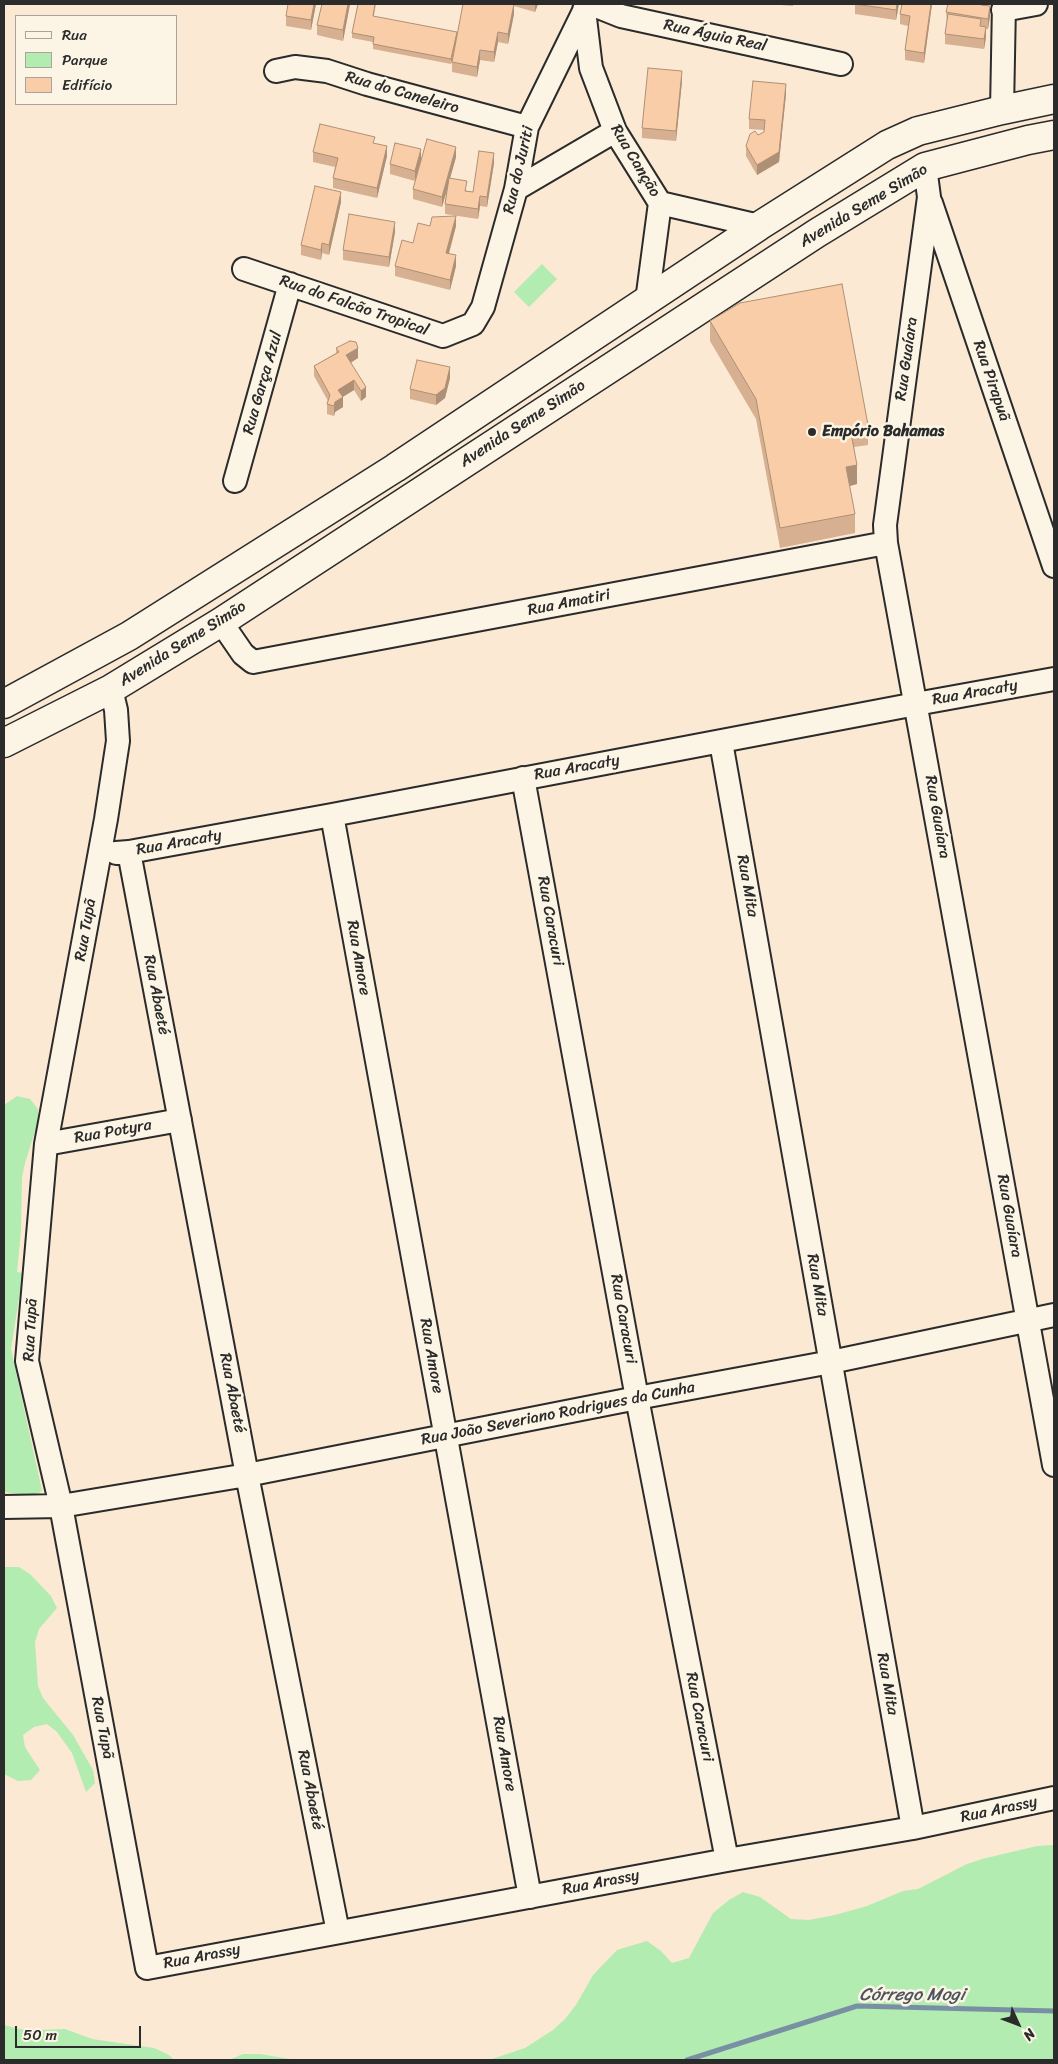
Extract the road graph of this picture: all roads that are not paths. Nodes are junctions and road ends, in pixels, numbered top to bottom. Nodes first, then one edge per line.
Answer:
1 (1036, 4) edge
2 (587, 6) edge
3 (1003, 7) edge
4 (561, 58) junction
5 (841, 64) dead end
6 (591, 68) junction
7 (276, 71) dead end
8 (1054, 99) edge
9 (1002, 110) junction
10 (527, 127) junction
11 (615, 131) junction
12 (1054, 135) edge
13 (925, 167) junction
14 (850, 168) junction
15 (516, 189) junction
16 (929, 197) junction
17 (660, 203) junction
18 (759, 226) junction
19 (817, 233) junction
20 (244, 269) dead end
21 (290, 284) junction
22 (647, 301) junction
23 (483, 308) joint
24 (498, 399) junction
25 (474, 456) junction
26 (235, 481) dead end
27 (886, 543) junction
28 (1054, 566) edge
29 (221, 622) junction
30 (1054, 679) edge
31 (111, 689) junction
32 (4, 704) edge
33 (916, 704) junction
34 (721, 742) junction
35 (4, 743) edge
36 (523, 778) junction
37 (332, 815) junction
38 (129, 852) junction
39 (100, 854) junction
40 (180, 1120) junction
41 (46, 1144) junction
42 (1054, 1316) edge
43 (1028, 1321) junction
44 (831, 1362) junction
45 (637, 1398) junction
46 (445, 1436) junction
47 (1054, 1465) edge
48 (247, 1475) junction
49 (4, 1506) edge
50 (61, 1506) junction
51 (1054, 1798) edge
52 (1028, 1804) junction
53 (1054, 1812) edge
54 (913, 1828) junction
55 (727, 1860) junction
56 (530, 1896) junction
57 (338, 1932) junction
58 (147, 1968) joint

1 - 3 street
2 - 4 street, Rua do Juriti
2 - 5 street, Rua Águia Real
2 - 6 street, Rua Canção
3 - 9 street
4 - 6 street
4 - 10 street, Rua do Juriti
6 - 11 street, Rua Canção
7 - 10 street, Rua do Caneleiro
8 - 9 main road, Avenida Seme Simão
9 - 14 main road, Avenida Seme Simão
10 - 15 street, Rua do Juriti
11 - 15 street
11 - 17 street, Rua Canção
12 - 13 main road, Avenida Seme Simão
13 - 16 street, Rua Guaíara
13 - 19 main road, Avenida Seme Simão
14 - 18 main road, Avenida Seme Simão
14 - 19 main road
15 - 23 street, Rua do Juriti
16 - 27 street, Rua Guaíara
16 - 28 street, Rua Pirapuã
17 - 18 street, Rua Canção
17 - 22 street, Rua Canção
18 - 22 main road, Avenida Seme Simão
19 - 25 main road, Avenida Seme Simão
20 - 21 street, Rua do Falcão Tropical
21 - 23 street, Rua do Falcão Tropical
21 - 26 street, Rua Garça Azul
22 - 24 main road, Avenida Seme Simão
24 - 25 main road
24 - 32 main road, Avenida Seme Simão
25 - 29 main road, Avenida Seme Simão
27 - 29 street, Rua Amatiri
27 - 33 street, Rua Guaíara
29 - 31 main road, Avenida Seme Simão
30 - 33 street, Rua Aracaty
31 - 35 main road, Avenida Seme Simão
31 - 39 street, Rua Tupã
33 - 34 street, Rua Aracaty
33 - 43 street, Rua Guaíara
34 - 36 street, Rua Aracaty
34 - 44 street, Rua Mita
36 - 37 street, Rua Aracaty
36 - 45 street, Rua Caracuri
37 - 38 street, Rua Aracaty
37 - 46 street, Rua Amore
38 - 39 street, Rua Aracaty
38 - 40 street, Rua Abaeté
39 - 41 street, Rua Tupã
40 - 41 street, Rua Potyra
40 - 48 street, Rua Abaeté
41 - 50 street, Rua Tupã
42 - 43 street, Rua João Severiano Rodrigues da Cunha
43 - 44 street, Rua João Severiano Rodrigues da Cunha
43 - 47 street, Rua Guaíara
44 - 45 street, Rua João Severiano Rodrigues da Cunha
44 - 54 street, Rua Mita
45 - 46 street, Rua João Severiano Rodrigues da Cunha
45 - 55 street, Rua Caracuri
46 - 48 street, Rua João Severiano Rodrigues da Cunha
46 - 56 street, Rua Amore
48 - 50 street, Rua João Severiano Rodrigues da Cunha
48 - 57 street, Rua Abaeté
49 - 50 street, Rua João Severiano Rodrigues da Cunha
50 - 58 street, Rua Tupã
51 - 52 street, Rua Arassy
52 - 53 street
52 - 54 street, Rua Arassy
54 - 55 street, Rua Arassy
55 - 56 street, Rua Arassy
56 - 57 street, Rua Arassy
57 - 58 street, Rua Arassy

